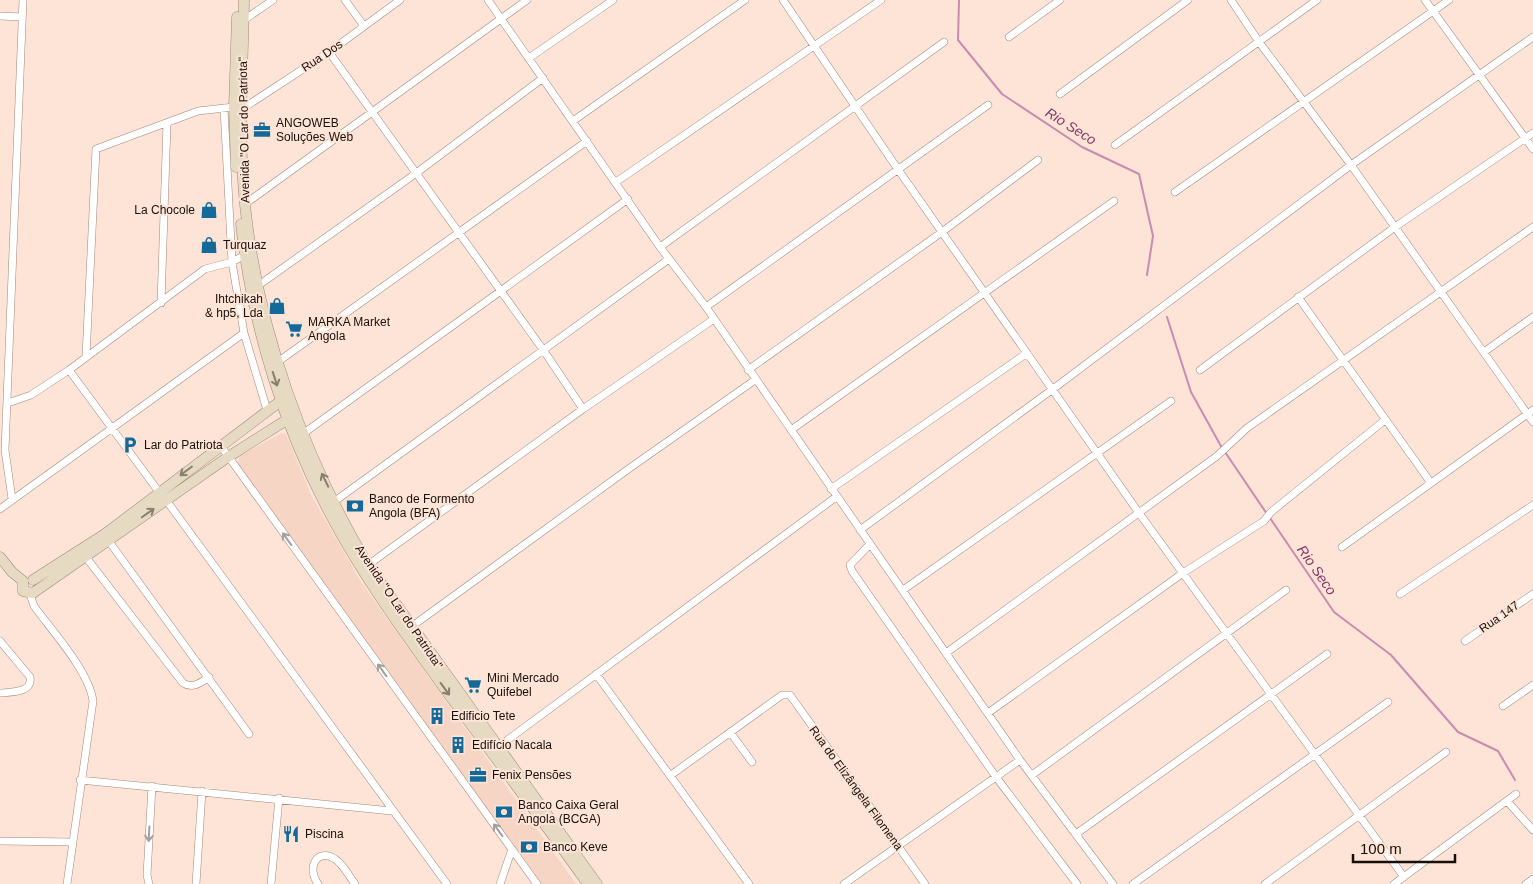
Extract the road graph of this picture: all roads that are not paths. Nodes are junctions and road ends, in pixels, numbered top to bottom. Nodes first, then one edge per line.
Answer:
1 (23, 0) edge
2 (237, 0) edge
3 (244, 0) edge
4 (273, 0) edge
5 (345, 0) edge
6 (400, 0) edge
7 (488, 0) edge
8 (527, 0) edge
9 (613, 0) edge
10 (745, 0) edge
11 (783, 0) edge
12 (881, 0) edge
13 (1060, 0) edge
14 (1188, 0) edge
15 (1232, 0) edge
16 (1317, 0) edge
17 (1425, 0) edge
18 (1449, 0) edge
19 (1433, 12) junction
20 (0, 16) edge
21 (22, 17) junction
22 (502, 18) junction
23 (244, 20) junction
24 (364, 26) junction
25 (1009, 37) dead end
26 (1533, 37) edge
27 (944, 42) dead end
28 (1259, 42) junction
29 (814, 46) junction
30 (328, 52) junction
31 (529, 58) junction
32 (1480, 76) junction
33 (543, 78) junction
34 (1060, 94) dead end
35 (1303, 104) junction
36 (988, 105) dead end
37 (855, 106) junction
38 (224, 108) junction
39 (238, 108) junction
40 (372, 113) junction
41 (573, 121) junction
42 (168, 124) junction
43 (1533, 133) edge
44 (1525, 139) junction
45 (587, 141) junction
46 (1115, 145) dead end
47 (1533, 149) edge
48 (1038, 160) dead end
49 (1351, 165) junction
50 (897, 168) junction
51 (415, 174) junction
52 (616, 182) junction
53 (1174, 192) dead end
54 (628, 199) junction
55 (1114, 201) dead end
56 (245, 204) junction
57 (1395, 227) junction
58 (1533, 227) edge
59 (457, 232) junction
60 (942, 232) junction
61 (660, 247) junction
62 (245, 255) junction
63 (669, 259) junction
64 (232, 262) junction
65 (259, 285) junction
66 (501, 291) junction
67 (1440, 291) junction
68 (985, 292) junction
69 (1298, 297) junction
70 (161, 303) junction
71 (706, 307) junction
72 (1533, 317) edge
73 (714, 319) junction
74 (244, 333) junction
75 (544, 351) junction
76 (1484, 352) junction
77 (1027, 353) junction
78 (86, 356) junction
79 (1343, 359) junction
80 (279, 361) junction
81 (69, 370) junction
82 (748, 370) junction
83 (1200, 370) dead end
84 (755, 380) junction
85 (1053, 389) junction
86 (282, 400) junction
87 (1171, 401) dead end
88 (8, 403) junction
89 (583, 409) junction
90 (267, 410) junction
91 (1530, 412) edge
92 (288, 419) junction
93 (1386, 420) junction
94 (1533, 422) edge
95 (110, 429) junction
96 (791, 430) junction
97 (304, 433) junction
98 (220, 445) junction
99 (1098, 453) junction
100 (228, 457) junction
101 (1430, 483) junction
102 (831, 489) junction
103 (162, 496) junction
104 (836, 497) junction
105 (12, 499) junction
106 (335, 501) junction
107 (1533, 505) edge
108 (0, 509) edge
109 (1138, 513) junction
110 (860, 530) junction
111 (108, 540) junction
112 (870, 544) junction
113 (1342, 547) dead end
114 (85, 556) junction
115 (0, 557) edge
116 (368, 565) junction
117 (1183, 573) junction
118 (30, 586) junction
119 (903, 590) junction
120 (1286, 590) dead end
121 (1400, 594) dead end
122 (1533, 594) edge
123 (411, 627) junction
124 (1227, 633) junction
125 (0, 641) edge
126 (1465, 641) dead end
127 (946, 653) junction
128 (1327, 654) dead end
129 (596, 674) junction
130 (209, 677) junction
131 (1533, 685) edge
132 (0, 693) edge
133 (1269, 695) junction
134 (1388, 702) dead end
135 (1503, 706) dead end
136 (988, 713) junction
137 (730, 732) junction
138 (249, 734) dead end
139 (498, 747) junction
140 (1446, 752) dead end
141 (1314, 756) junction
142 (1020, 760) junction
143 (752, 762) dead end
144 (671, 775) junction
145 (1032, 775) junction
146 (996, 777) junction
147 (80, 780) junction
148 (152, 786) junction
149 (202, 791) junction
150 (1516, 794) dead end
151 (279, 798) junction
152 (1507, 801) junction
153 (392, 811) junction
154 (1358, 816) junction
155 (1533, 830) edge
156 (1076, 834) junction
157 (0, 841) edge
158 (72, 842) junction
159 (898, 845) junction
160 (512, 849) junction
161 (1404, 877) junction
162 (1533, 879) edge
163 (67, 884) edge
164 (149, 884) edge
165 (196, 884) edge
166 (271, 884) edge
167 (318, 884) edge
168 (355, 884) edge
169 (447, 884) edge
170 (500, 884) edge
171 (537, 884) edge
172 (588, 884) edge
173 (597, 884) edge
174 (749, 884) edge
175 (844, 884) edge
176 (925, 884) edge
177 (1076, 884) edge
178 (1113, 884) edge
179 (1133, 884) edge
180 (1265, 884) edge
181 (1394, 884) edge
182 (1526, 884) edge

1 - 21 street
2 - 39 main road, Avenida "O Lar do Patriota"
3 - 23 main road, Avenida "O Lar do Patriota"
4 - 23 street
5 - 24 street
6 - 24 street, Rua Dos
7 - 22 street
8 - 22 street
9 - 31 street
10 - 41 street
11 - 29 street
12 - 29 street
13 - 25 street
14 - 34 street
15 - 28 street
16 - 28 street
17 - 19 street
18 - 19 street
19 - 32 street
19 - 35 street
20 - 21 street
21 - 88 street
22 - 31 street
22 - 40 street
23 - 39 main road, Avenida "O Lar do Patriota"
24 - 30 street, Rua Dos
26 - 32 street
27 - 37 street
28 - 35 street
28 - 46 street
29 - 37 street
29 - 52 street
30 - 39 street, Rua Dos
30 - 40 street
31 - 33 street
32 - 44 street
32 - 49 street
33 - 41 street
33 - 51 street
35 - 49 street
35 - 53 street
36 - 50 street
37 - 50 street
37 - 61 street
38 - 39 street
38 - 42 street
38 - 64 street
39 - 56 main road, Avenida "O Lar do Patriota"
39 - 62 main road, Avenida "O Lar do Patriota"
40 - 51 street
40 - 56 street
41 - 45 street
42 - 70 street
42 - 78 street
43 - 44 street
44 - 47 street
44 - 57 street
45 - 52 street
45 - 59 street
48 - 60 street
49 - 57 street
49 - 85 street
50 - 60 street
50 - 71 street
51 - 59 street
51 - 65 street
52 - 54 street
54 - 61 street
54 - 66 street
55 - 68 street
56 - 65 main road, Avenida "O Lar do Patriota"
57 - 67 street
57 - 69 street
58 - 67 street
59 - 66 street
59 - 80 street
60 - 68 street
60 - 82 street
61 - 63 street
62 - 64 street
62 -> 86 main road, Avenida "O Lar do Patriota"
63 - 71 street
63 - 75 street
64 - 70 street
64 - 74 street
65 - 80 main road, Avenida "O Lar do Patriota"
66 - 75 street
66 - 97 street
67 - 76 street
67 - 79 street
68 - 77 street
68 - 96 street
69 - 79 street
69 - 83 street
70 - 78 street
71 - 73 street
72 - 76 street
73 - 82 street
73 - 89 street
74 - 90 street
74 - 95 street
75 - 89 street
75 - 106 street
76 - 91 street
77 - 85 street
77 - 102 street
78 - 81 street
79 - 93 street
79 - 109 street
80 - 97 main road, Avenida "O Lar do Patriota"
81 - 88 street
81 - 95 street
82 - 84 street
84 - 96 street
84 - 123 street
85 - 99 street
85 - 110 street
86 - 90 main road
86 - 92 main road, Avenida "O Lar do Patriota"
87 - 99 street
88 - 105 street
89 - 116 street
90 - 98 main road
91 - 94 street
91 - 101 street
92 - 100 main road
92 -> 172 main road, Avenida "O Lar do Patriota"
93 - 101 street
93 - 117 street
95 - 103 street
95 - 105 street
96 - 102 street
106 -> 97 main road, Avenida "O Lar do Patriota"
98 - 100 street
98 -> 103 main road
99 - 109 street
99 - 119 street
100 - 103 main road
160 -> 100 street
101 - 113 street
102 - 104 street
111 -> 103 main road
103 - 118 main road
103 - 153 street
104 - 110 street
104 - 129 street
105 - 108 street
106 - 116 main road, Avenida "O Lar do Patriota"
107 - 121 street
109 - 117 street
109 - 127 street
110 - 112 street
111 - 114 main road
111 - 130 street
112 - 119 street
112 - 146 street
114 - 118 main road
114 - 130 street
115 - 118 main road
116 - 123 main road, Avenida "O Lar do Patriota"
117 - 124 street
117 - 136 street
118 - 147 street
119 - 127 street
120 - 124 street
122 - 126 street, Rua 147
123 - 139 main road, Avenida "O Lar do Patriota"
124 - 133 street
124 - 145 street
125 - 132 street
127 - 136 street
128 - 133 street
129 - 139 street
129 - 144 street
130 - 138 street
131 - 135 street
133 - 141 street
133 - 156 street
134 - 141 street
136 - 142 street
137 - 143 street
137 - 144 street
137 - 159 street, Rua do Elizângela Filomena
139 - 173 main road, Avenida "O Lar do Patriota"
140 - 154 street
141 - 154 street
141 - 179 street
142 - 145 street
142 - 146 street
144 - 174 street
145 - 156 street
146 - 159 street
146 - 177 street
147 - 148 street
147 - 158 street
148 - 149 street
148 -> 164 street
149 - 151 street
149 - 165 street
150 - 152 street
151 - 153 street
151 - 166 street
152 - 155 street
152 - 161 street
153 - 169 street
154 - 161 street
154 - 180 street
156 - 178 street
157 - 158 street
158 - 163 street
159 - 175 street
159 - 176 street, Rua do Elizângela Filomena
160 - 170 street
160 - 171 street
161 - 181 street
162 - 182 street
167 - 168 street

